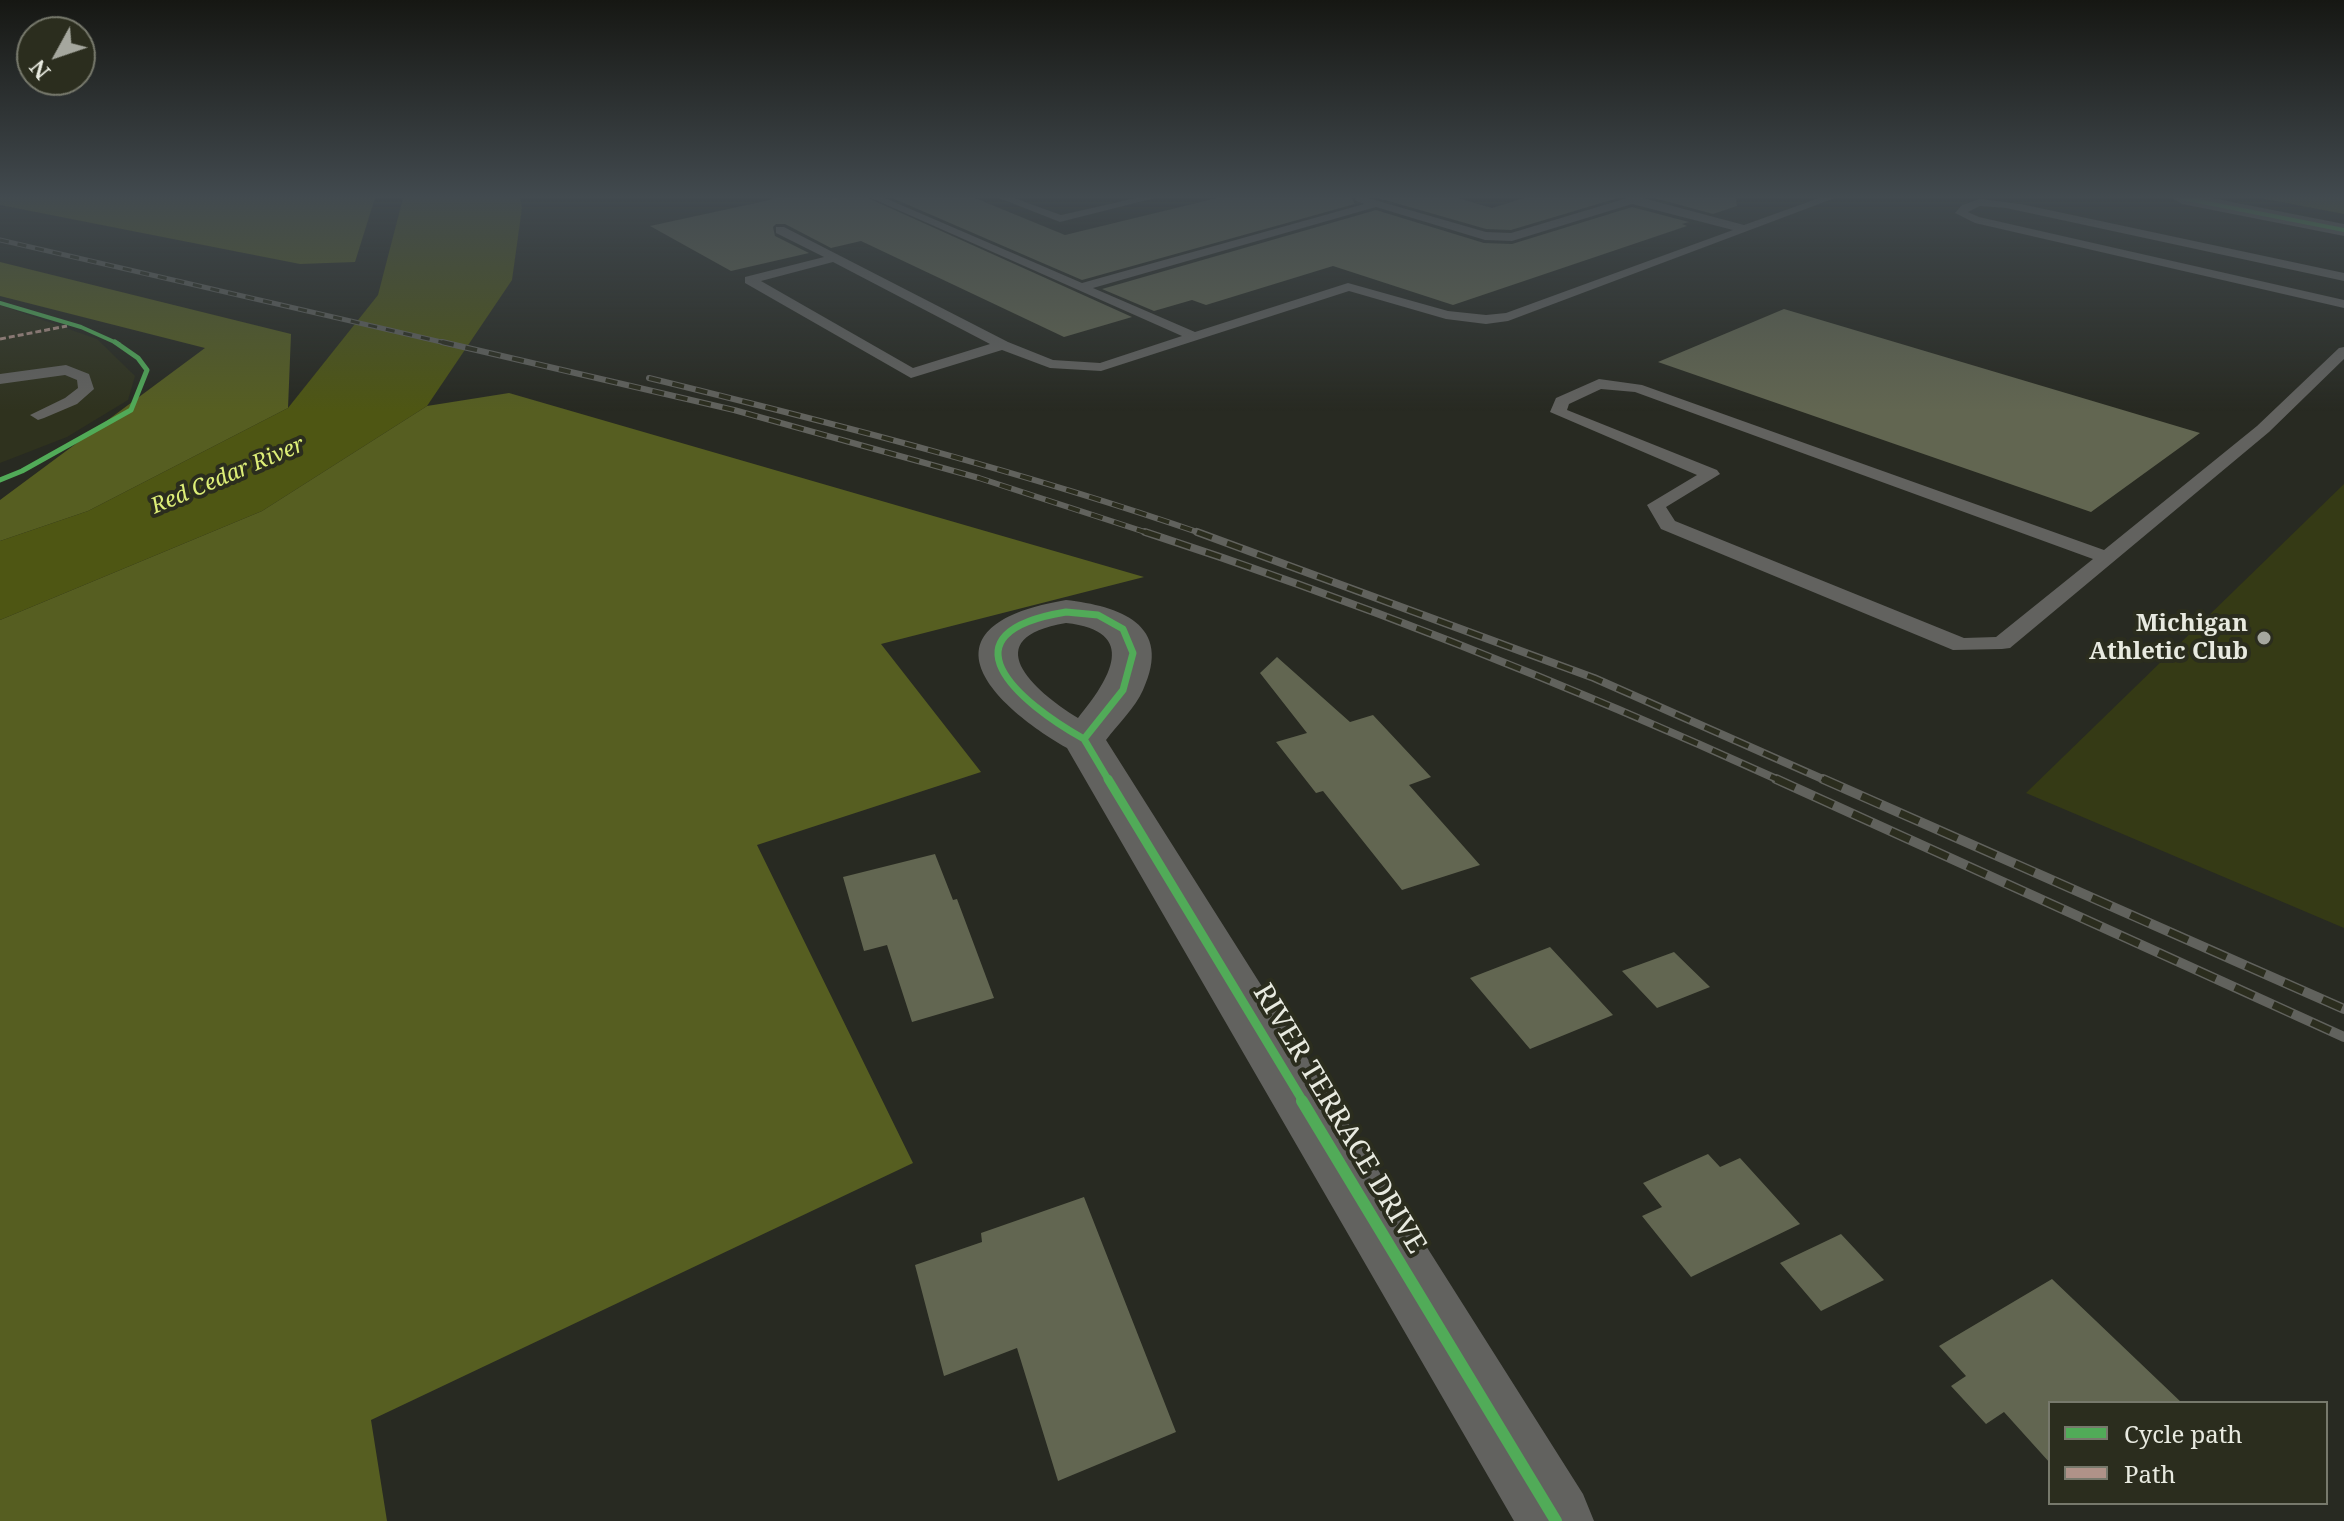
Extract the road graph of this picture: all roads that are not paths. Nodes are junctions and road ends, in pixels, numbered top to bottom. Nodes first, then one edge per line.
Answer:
1 (793, 269) edge
2 (857, 269) edge
3 (1039, 269) edge
4 (1145, 269) edge
5 (1637, 269) edge
6 (2190, 269) edge
7 (2307, 269) edge
8 (2344, 277) edge
9 (1081, 287) junction
10 (2344, 304) edge
11 (1193, 336) junction
12 (1003, 345) junction
13 (2344, 351) edge
14 (0, 379) edge
15 (38, 415) dead end
16 (2106, 557) junction
17 (1084, 739) dead end
18 (1556, 1521) edge

1 - 12 lane
2 - 12 lane
3 - 9 lane
4 - 9 lane
5 - 11 lane
6 - 10 lane
7 - 8 lane
9 - 11 lane
11 - 12 lane
13 - 16 lane
14 - 15 lane
16 - 16 lane
17 - 18 street, RIVER TERRACE DRIVE

